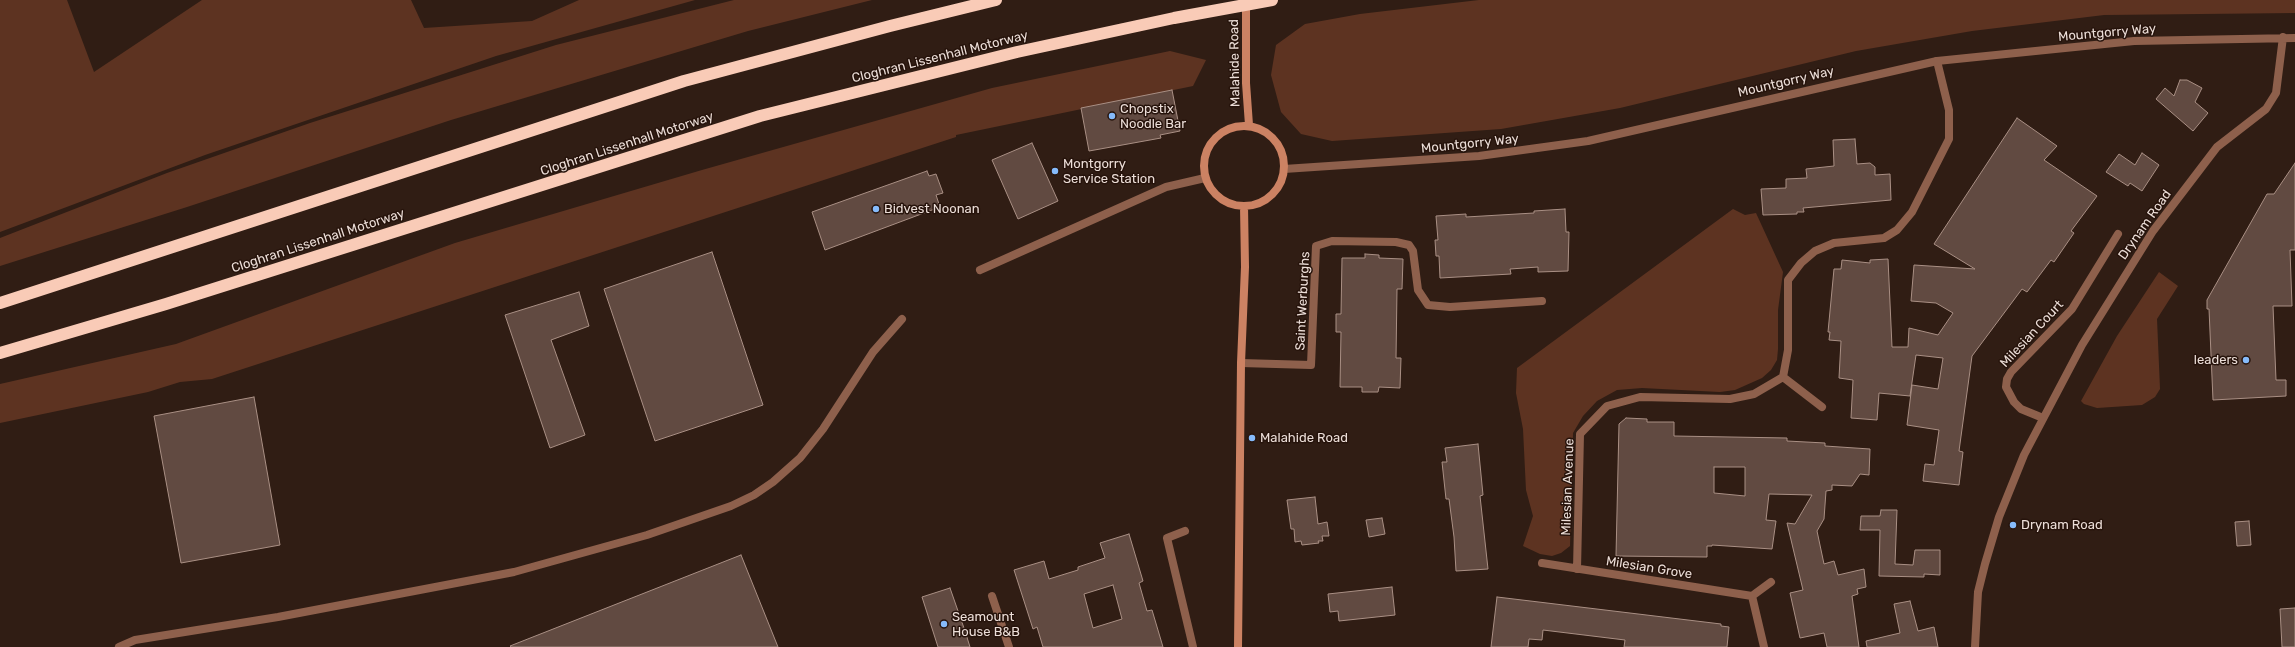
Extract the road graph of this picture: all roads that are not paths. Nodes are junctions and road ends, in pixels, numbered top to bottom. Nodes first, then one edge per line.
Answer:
1 (996, 0) edge
2 (1246, 0) edge
3 (1272, 0) edge
4 (2283, 37) junction
5 (2295, 38) edge
6 (1937, 61) junction
7 (1249, 125) junction
8 (1284, 169) junction
9 (1205, 178) junction
10 (1244, 206) junction
11 (2118, 234) dead end
12 (980, 270) dead end
13 (1542, 300) dead end
14 (0, 303) edge
15 (902, 319) dead end
16 (0, 353) edge
17 (1240, 363) junction
18 (1783, 377) junction
19 (1822, 407) dead end
20 (2043, 418) junction
21 (1185, 531) dead end
22 (1542, 563) dead end
23 (1577, 569) junction
24 (1771, 582) dead end
25 (992, 596) dead end
26 (1752, 596) junction
27 (119, 647) edge
28 (1009, 647) edge
29 (1193, 647) edge
30 (1238, 647) edge
31 (1764, 647) edge
32 (1975, 647) edge

1 - 14 highway
2 - 7 main road, Malahide Road
3 - 16 highway, Cloghran Lissenhall Motorway
4 - 5 street, Mountgorry Way
4 - 6 street, Mountgorry Way
4 - 20 street, Drynam Road
6 - 8 street, Mountgorry Way
6 - 18 street
7 - 8 main road
7 - 9 main road
8 - 10 main road
9 - 10 main road
9 - 12 street
10 - 17 main road
11 - 20 street, Milesian Court
13 - 17 street, Saint Werburghs
15 - 27 street
17 - 30 main road
18 - 19 street
18 - 23 street, Milesian Avenue
20 - 32 street, Drynam Road
21 - 29 street
22 - 23 street, Milesian Grove
23 - 26 street, Milesian Grove
24 - 26 street
25 - 28 street
26 - 31 street

